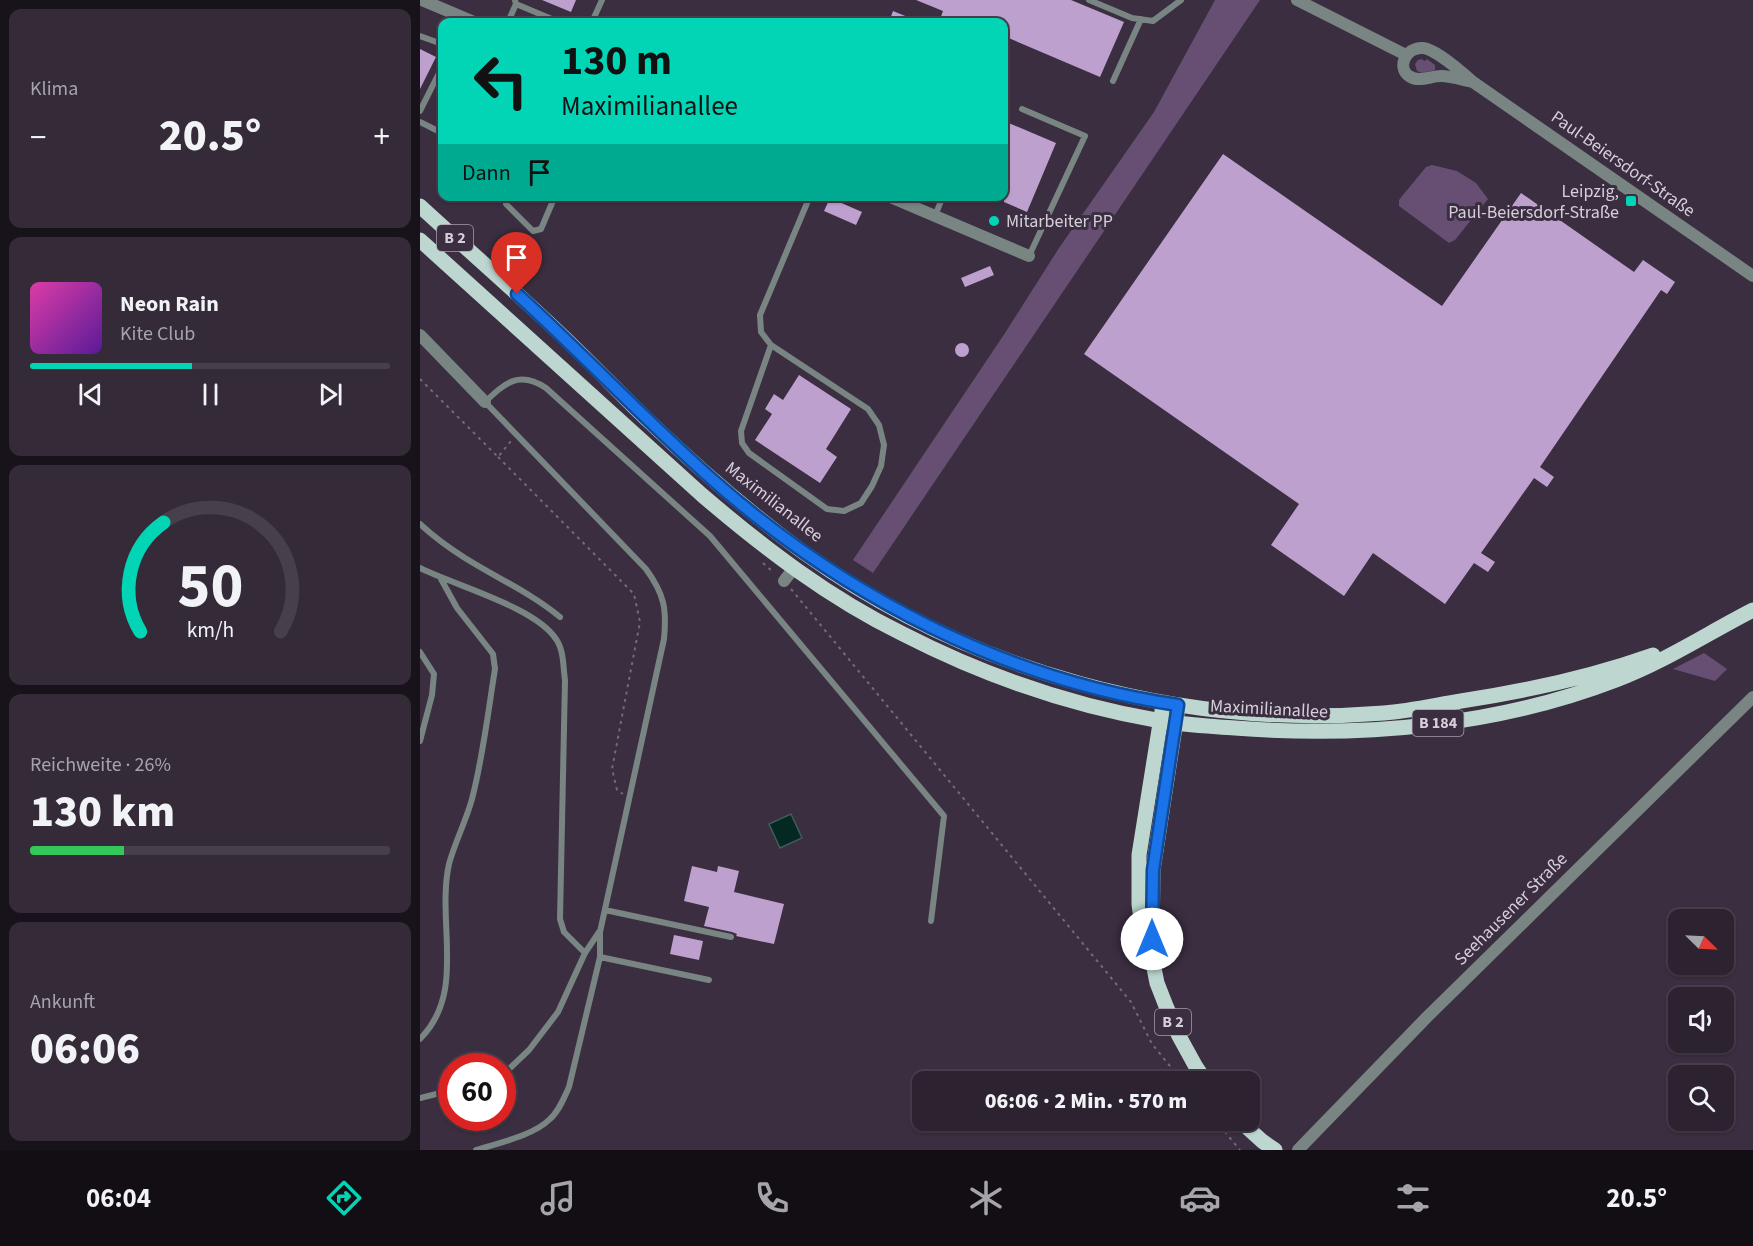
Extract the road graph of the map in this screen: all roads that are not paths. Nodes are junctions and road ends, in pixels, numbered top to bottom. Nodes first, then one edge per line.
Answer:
1 (422, 0) edge
2 (602, 0) edge
3 (1089, 0) edge
4 (1181, 0) edge
5 (1297, 0) edge
6 (516, 2) edge
7 (465, 18) edge
8 (510, 18) edge
9 (550, 18) edge
10 (594, 18) edge
11 (1141, 19) junction
12 (420, 36) edge
13 (438, 43) edge
14 (1406, 55) junction
15 (438, 75) edge
16 (1113, 81) dead end
17 (1473, 82) junction
18 (420, 90) edge
19 (429, 94) junction
20 (1022, 109) dead end
21 (420, 111) edge
22 (420, 122) edge
23 (438, 131) edge
24 (507, 201) edge
25 (553, 201) edge
26 (808, 201) edge
27 (900, 201) edge
28 (941, 201) edge
29 (420, 206) edge
30 (935, 216) junction
31 (420, 240) edge
32 (1029, 256) joint
33 (1753, 276) edge
34 (420, 335) edge
35 (771, 345) junction
36 (485, 402) junction
37 (420, 524) edge
38 (420, 568) edge
39 (794, 568) junction
40 (441, 579) junction
41 (784, 581) dead end
42 (1753, 610) edge
43 (560, 617) dead end
44 (1688, 645) junction
45 (420, 652) edge
46 (1753, 696) edge
47 (1171, 704) junction
48 (1168, 722) junction
49 (420, 741) edge
50 (605, 910) junction
51 (931, 921) dead end
52 (600, 932) junction
53 (731, 937) dead end
54 (585, 952) junction
55 (600, 957) junction
56 (710, 980) dead end
57 (420, 1039) edge
58 (516, 1062) edge
59 (1199, 1071) edge
60 (438, 1094) edge
61 (420, 1098) edge
62 (1251, 1131) edge
63 (476, 1150) edge
64 (1275, 1150) edge
65 (1298, 1150) edge

1 - 7 street
2 - 10 lane
3 - 11 lane
4 - 11 lane
5 - 14 street
6 - 8 lane
6 - 9 lane
11 - 16 lane
12 - 13 lane
14 - 17 street, Paul-Beiersdorf-Straße
14 - 17 street, Paul-Beiersdorf-Straße
15 - 19 lane
17 - 33 street, Paul-Beiersdorf-Straße
18 - 19 lane
19 - 21 lane
20 - 32 lane
22 - 23 lane
24 - 25 lane
26 - 35 lane
27 - 30 street
28 - 30 lane
29 - 47 main road, Maximilianallee / B 2
30 - 32 street
31 - 39 main road, Maximilianallee / B 2
34 - 36 street
35 - 35 lane
36 - 50 lane
36 - 51 lane
37 - 43 lane
38 - 40 lane
39 - 41 street
39 - 48 main road, Maximilianallee / B 2
40 - 54 lane
40 - 57 lane
42 - 44 main road, Maximilianallee / B 184
44 - 47 main road, B 184
44 - 48 main road, Maximilianallee / B 184
45 - 49 lane
46 - 65 street, Seehausener Straße
47 - 48 main road, B 2
48 - 59 main road, B 2
50 - 52 lane
50 - 53 lane
52 - 54 lane
52 - 55 lane
54 - 58 lane
55 - 56 lane
55 - 63 lane
60 - 61 lane
62 - 64 main road

